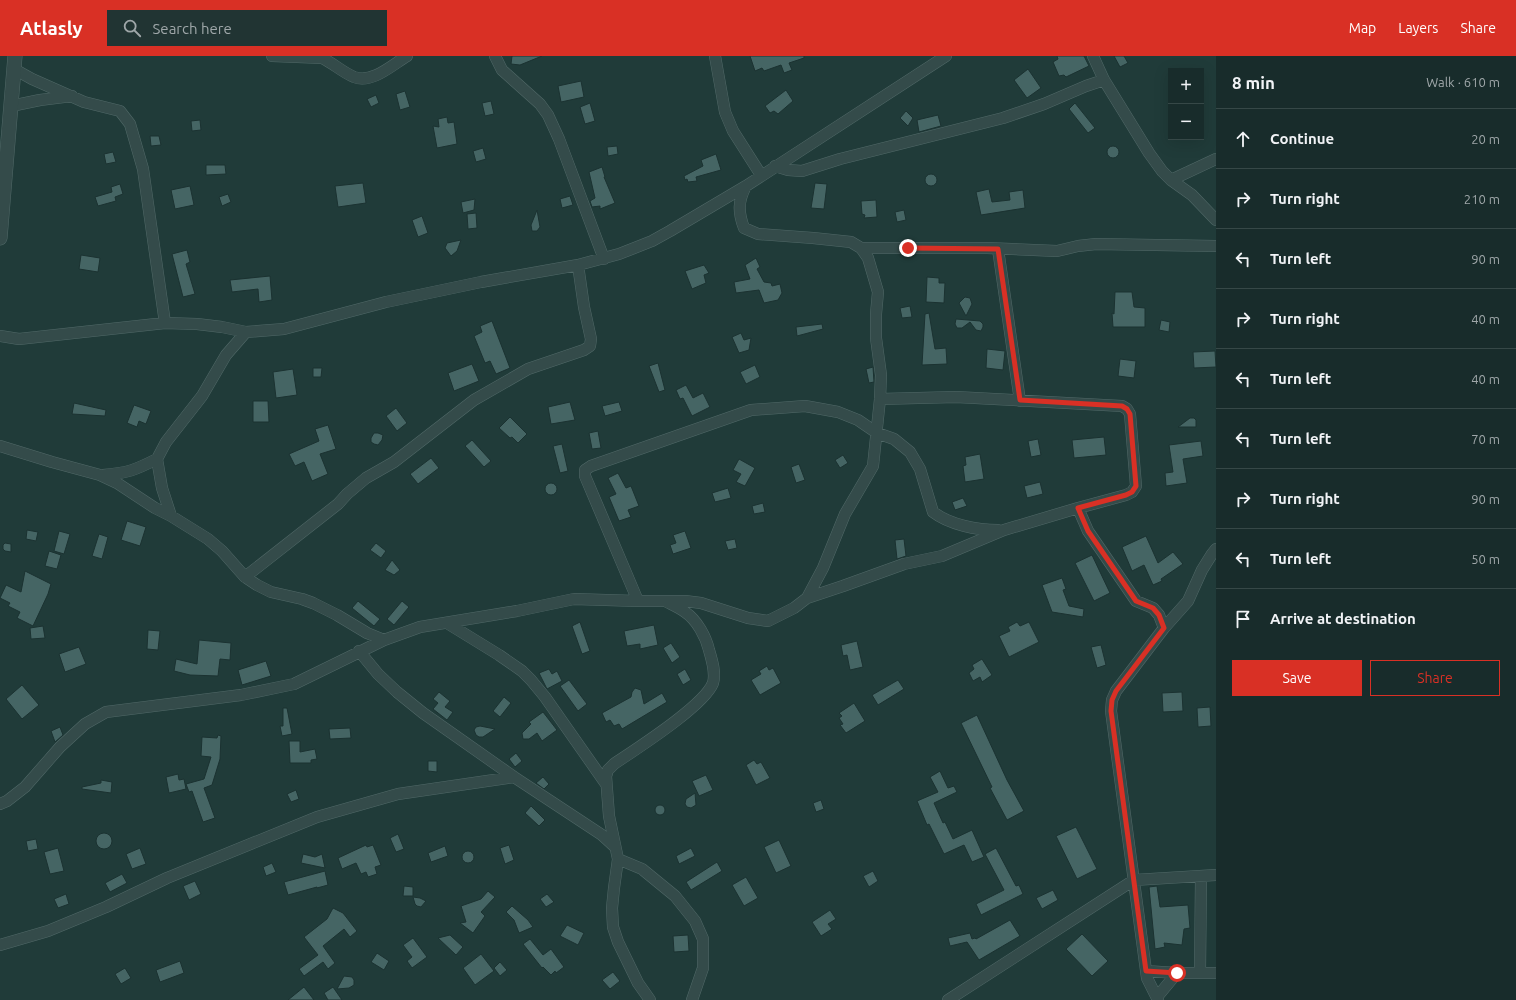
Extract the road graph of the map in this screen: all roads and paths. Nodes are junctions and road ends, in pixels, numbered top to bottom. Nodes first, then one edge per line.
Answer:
1 (272, 56) edge
2 (407, 56) edge
3 (495, 56) edge
4 (715, 56) edge
5 (946, 56) edge
6 (1093, 56) edge
7 (15, 62) edge
8 (1104, 80) junction
9 (72, 96) junction
10 (11, 106) junction
11 (1216, 159) edge
12 (775, 166) junction
13 (761, 175) junction
14 (1171, 180) junction
15 (746, 186) junction
16 (1216, 220) edge
17 (0, 238) edge
18 (1216, 246) edge
19 (861, 248) junction
20 (998, 249) junction
21 (604, 259) junction
22 (578, 265) junction
23 (166, 323) junction
24 (246, 332) junction
25 (0, 336) edge
26 (880, 399) junction
27 (1020, 400) junction
28 (877, 433) junction
29 (0, 446) edge
30 (157, 459) junction
31 (100, 475) junction
32 (1078, 508) junction
33 (171, 516) junction
34 (1004, 530) junction
35 (1216, 549) edge
36 (245, 577) junction
37 (807, 598) junction
38 (638, 601) junction
39 (666, 602) junction
40 (447, 623) junction
41 (1164, 628) junction
42 (384, 640) junction
43 (359, 651) junction
44 (514, 777) junction
45 (606, 784) junction
46 (0, 804) edge
47 (614, 846) junction
48 (618, 859) junction
49 (1216, 875) edge
50 (1201, 876) junction
51 (1134, 880) junction
52 (0, 945) edge
53 (1146, 971) junction
54 (1177, 973) junction
55 (1200, 973) junction
56 (1216, 973) edge
57 (647, 999) edge
58 (1157, 999) edge
59 (692, 1000) edge
60 (948, 1000) edge

1 - 2 street
3 - 21 street
4 - 13 street
5 - 12 street
6 - 8 street
7 - 9 street
7 - 10 street
8 - 12 street
8 - 14 street
9 - 10 street
9 - 23 street
10 - 17 street
11 - 14 street
12 - 13 street
13 - 15 street
14 - 16 street
15 - 19 street
15 - 21 street
18 - 20 street
19 - 20 street
19 - 26 street
20 - 27 street
21 - 22 street
22 - 24 street
22 - 36 street
23 - 24 street
23 - 25 street
24 - 30 street
26 - 27 street
26 - 28 street
27 - 32 street
28 - 34 street
28 - 37 street
28 - 38 street
29 - 31 street
30 - 31 street
30 - 33 street
31 - 33 street
32 - 34 street
32 - 41 street
33 - 36 street
34 - 37 street
35 - 41 street
36 - 42 street
37 - 39 street
38 - 39 street
38 - 40 street
39 - 45 street
40 - 42 street
40 - 45 street
41 - 51 street
42 - 43 street
43 - 44 street
43 - 46 street
44 - 47 street
44 - 52 street
45 - 47 street
47 - 48 street
48 - 57 street
48 - 59 street
49 - 50 street
50 - 51 street
50 - 55 street
51 - 53 street
51 - 60 street
53 - 54 street
53 - 58 street
54 - 55 street
54 - 58 street
55 - 56 street

